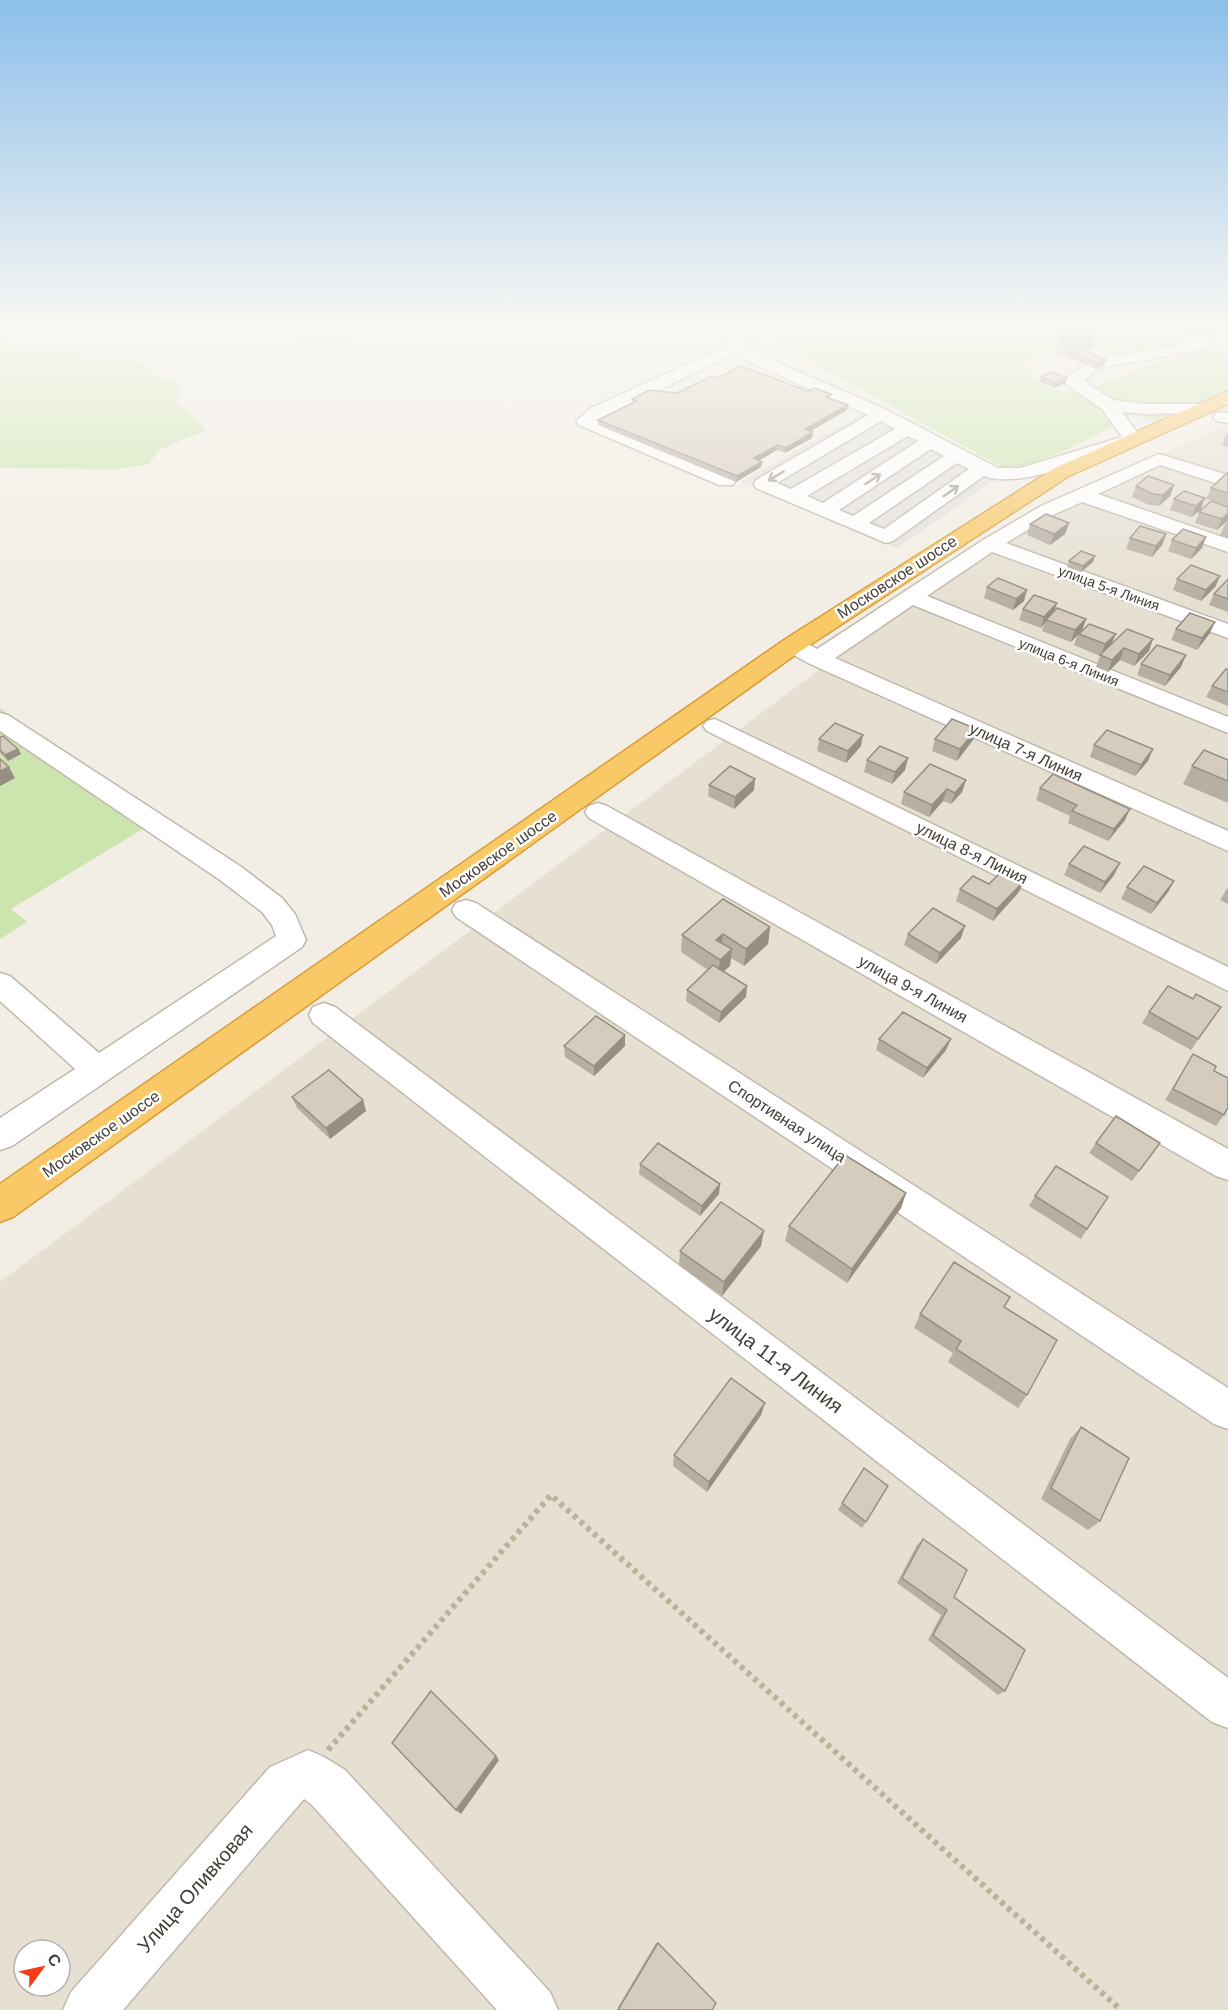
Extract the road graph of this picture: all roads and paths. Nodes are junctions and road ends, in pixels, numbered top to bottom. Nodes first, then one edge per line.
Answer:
1 (589, 418) edge
2 (875, 418) edge
3 (888, 418) edge
4 (1117, 418) edge
5 (1182, 418) edge
6 (1214, 418) edge
7 (908, 429) junction
8 (1133, 439) junction
9 (931, 441) junction
10 (1098, 452) junction
11 (957, 455) junction
12 (982, 469) junction
13 (1228, 481) edge
14 (726, 482) dead end
15 (1081, 495) junction
16 (792, 497) junction
17 (1001, 510) junction
18 (824, 511) junction
19 (854, 524) junction
20 (990, 544) junction
21 (1228, 546) edge
22 (911, 597) junction
23 (1228, 631) edge
24 (805, 652) junction
25 (0, 720) edge
26 (715, 726) dead end
27 (1228, 726) edge
28 (598, 812) dead end
29 (1228, 842) edge
30 (466, 910) dead end
31 (1228, 980) edge
32 (0, 984) edge
33 (324, 1015) dead end
34 (97, 1070) junction
35 (0, 1136) edge
36 (1228, 1166) edge
37 (0, 1205) edge
38 (1228, 1410) edge
39 (1228, 1706) edge
40 (308, 1773) junction
41 (88, 2010) edge
42 (532, 2010) edge
43 (1121, 2010) edge

1 - 14 street
2 -> 16 street
3 - 7 street
4 - 8 street
5 - 8 highway
6 - 17 highway
7 - 9 street
7 - 16 street
8 - 10 highway
9 - 11 street
18 -> 9 street
10 - 12 street
10 - 17 highway
11 - 12 street
11 - 19 street
19 -> 12 street
13 - 15 street
15 - 20 street
15 - 21 street
16 - 18 street
17 - 24 highway, Московское шоссе
18 - 19 street
20 - 22 street
20 - 23 street, улица 5-я Линия
22 - 24 street
22 - 27 street, улица 6-я Линия
24 - 29 street, улица 7-я Линия
24 - 37 highway, Московское шоссе
25 - 34 street
26 - 31 street, улица 8-я Линия
28 - 36 street, улица 9-я Линия
30 - 38 street, Спортивная улица
32 - 34 street
33 - 39 street, улица 11-я Линия
34 - 35 street
40 - 41 street, Улица Оливковая
40 - 42 street
40 - 43 path

